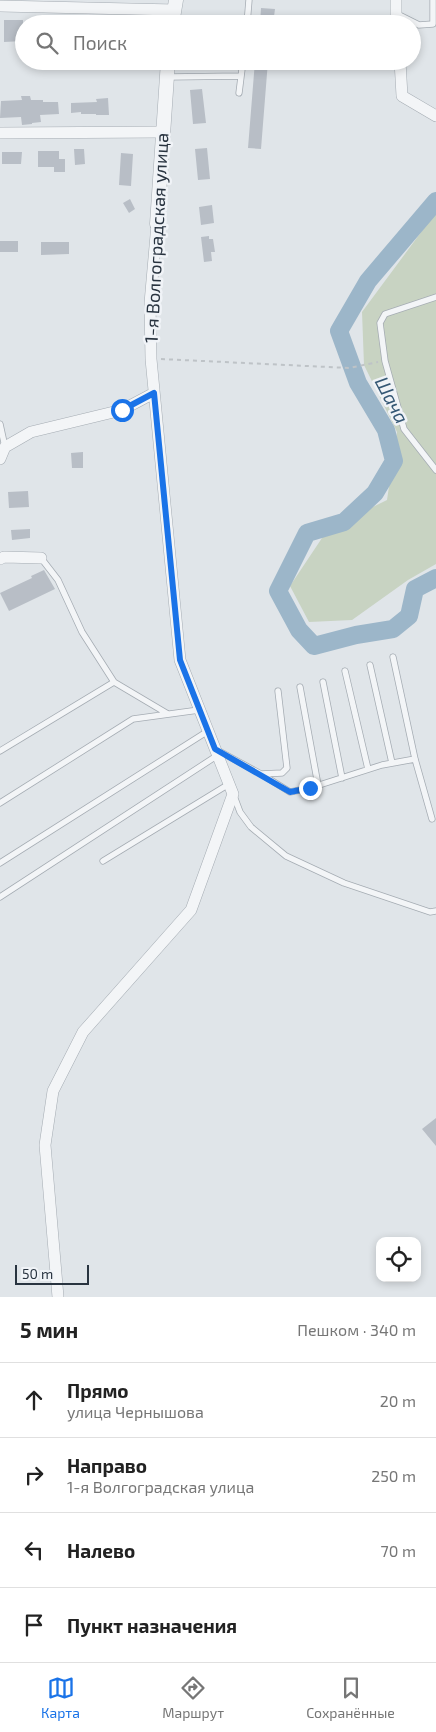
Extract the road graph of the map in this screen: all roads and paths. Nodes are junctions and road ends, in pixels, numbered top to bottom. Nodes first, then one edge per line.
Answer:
1 (249, 0) edge
2 (396, 0) edge
3 (433, 0) edge
4 (0, 6) edge
5 (174, 11) edge
6 (248, 15) edge
7 (398, 15) edge
8 (434, 24) edge
9 (421, 25) edge
10 (167, 70) edge
11 (242, 70) edge
12 (401, 70) edge
13 (241, 76) junction
14 (167, 77) junction
15 (239, 93) dead end
16 (436, 116) edge
17 (163, 132) junction
18 (0, 133) edge
19 (157, 224) joint
20 (436, 297) edge
21 (151, 359) junction
22 (385, 361) junction
23 (154, 393) junction
24 (0, 424) edge
25 (5, 447) junction
26 (0, 459) edge
27 (436, 470) edge
28 (41, 558) joint
29 (0, 559) edge
30 (393, 657) dead end
31 (370, 665) dead end
32 (345, 671) dead end
33 (114, 682) junction
34 (323, 682) dead end
35 (300, 687) dead end
36 (278, 691) dead end
37 (199, 710) junction
38 (168, 714) junction
39 (208, 731) junction
40 (0, 752) edge
41 (216, 752) junction
42 (415, 759) junction
43 (392, 764) junction
44 (368, 770) junction
45 (261, 774) junction
46 (342, 778) junction
47 (318, 785) junction
48 (231, 789) junction
49 (0, 803) edge
50 (432, 819) dead end
51 (103, 861) dead end
52 (0, 863) edge
53 (0, 897) edge
54 (436, 911) edge
55 (58, 1297) edge

1 - 6 lane
2 - 7 street
3 - 8 lane
4 - 5 street
8 - 9 lane
10 - 14 street, 1-я Волгоградская улица
11 - 13 lane
12 - 16 street
13 - 14 lane
13 - 15 lane
14 - 17 street, 1-я Волгоградская улица
17 - 18 street
17 - 19 street, 1-я Волгоградская улица
19 - 21 street, 1-я Волгоградская улица
20 - 22 lane
21 - 22 path
21 - 23 street, 1-я Волгоградская улица
22 - 27 lane
23 - 25 street
23 - 37 street, 1-я Волгоградская улица
24 - 25 lane
25 - 26 street
28 - 29 street
28 - 33 lane
30 - 42 lane
31 - 43 lane
32 - 44 lane
33 - 38 lane
33 - 40 lane
34 - 46 lane
35 - 47 lane
36 - 45 lane
37 - 38 lane
37 - 39 street, 1-я Волгоградская улица
38 - 49 lane
39 - 41 street, 1-я Волгоградская улица
39 - 52 lane
41 - 45 lane
41 - 48 street, 1-я Волгоградская улица
41 - 53 lane
42 - 43 lane
42 - 50 lane
43 - 44 lane
44 - 46 lane
45 - 47 lane
46 - 47 lane
48 - 51 lane
48 - 54 lane
48 - 55 street

